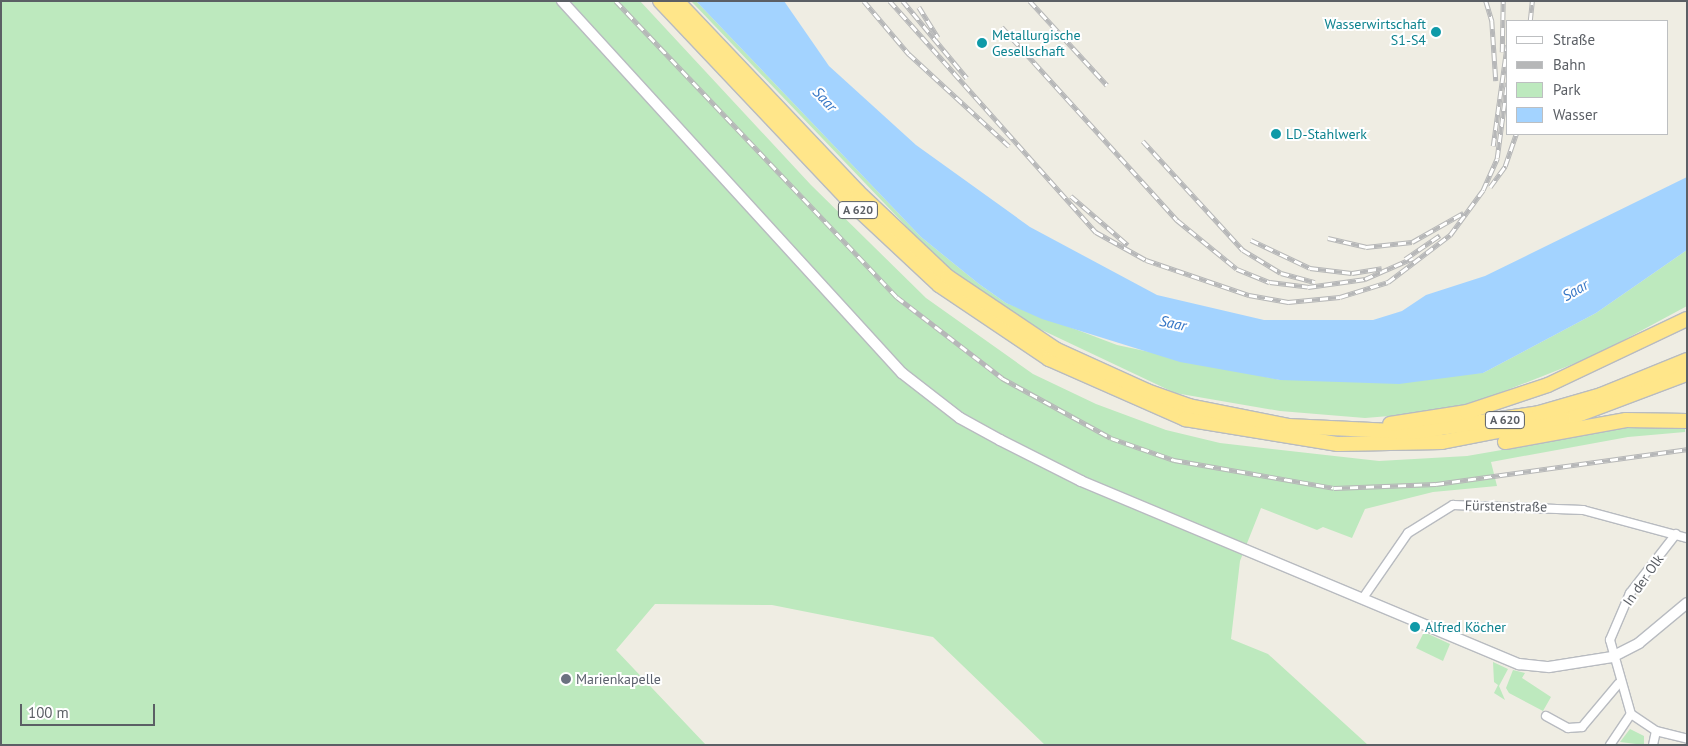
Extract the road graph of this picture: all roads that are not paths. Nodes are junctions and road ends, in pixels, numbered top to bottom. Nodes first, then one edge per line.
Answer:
1 (562, 1) edge
2 (660, 1) edge
3 (677, 1) edge
4 (1687, 319) edge
5 (1687, 360) edge
6 (1091, 374) junction
7 (1687, 374) edge
8 (1687, 421) edge
9 (1315, 429) junction
10 (1442, 442) junction
11 (1676, 534) junction
12 (1687, 538) edge
13 (1363, 598) junction
14 (1687, 603) edge
15 (1612, 657) junction
16 (1618, 683) junction
17 (1631, 714) junction
18 (1546, 716) dead end
19 (1656, 731) junction
20 (1687, 739) edge
21 (1610, 745) edge
22 (1653, 745) edge

1 - 13 street
2 - 6 highway, A 620
3 - 6 highway, A 620
4 - 9 highway
5 - 9 highway, A 620
6 - 9 highway, A 620
6 - 10 highway, A 620
7 - 10 highway, A 620
8 - 10 highway
11 - 12 street, Fürstenstraße
11 - 13 street, Fürstenstraße
11 - 15 street, In der Olk
13 - 15 street
14 - 15 street
15 - 16 street, In der Olk
16 - 17 street, In der Olk
16 - 18 street
17 - 19 street
17 - 21 street
19 - 20 street
19 - 22 street

